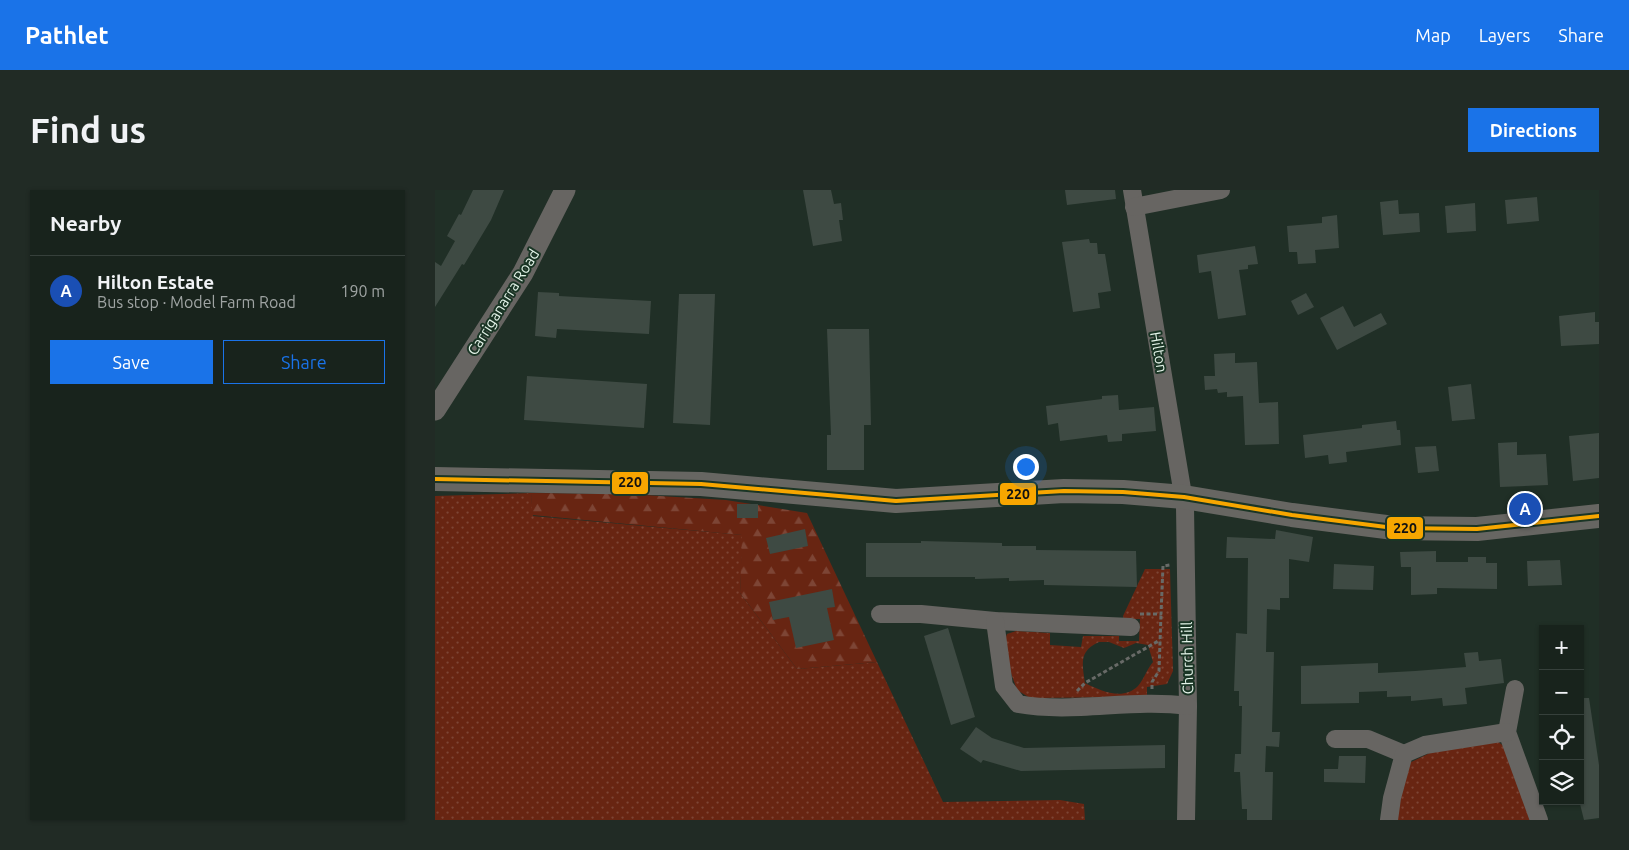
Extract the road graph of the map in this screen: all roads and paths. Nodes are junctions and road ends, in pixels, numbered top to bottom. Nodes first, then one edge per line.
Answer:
1 (565, 190) edge
2 (1221, 190) edge
3 (1133, 198) edge
4 (435, 410) edge
5 (435, 480) edge
6 (1184, 497) junction
7 (1599, 516) edge
8 (1186, 563) junction
9 (880, 614) dead end
10 (1161, 614) junction
11 (1133, 620) joint
12 (995, 621) junction
13 (1160, 640) junction
14 (1515, 689) dead end
15 (1150, 704) junction
16 (1188, 706) junction
17 (1071, 707) junction
18 (1507, 732) junction
19 (1335, 739) dead end
20 (1404, 754) junction
21 (1186, 820) edge
22 (1389, 820) edge
23 (1539, 820) edge

1 - 4 street, Carriganarra Road
2 - 3 street, Hilton
3 - 6 street, Hilton
5 - 6 main road
6 - 7 main road
6 - 8 street, Church Hill
8 - 10 path
8 - 16 street, Church Hill
9 - 12 street
10 - 11 path
10 - 13 path
11 - 12 street
12 - 17 street
13 - 15 path
13 - 17 path
14 - 18 street
15 - 16 street
15 - 17 street
16 - 21 street, Church Hill
18 - 20 street
18 - 23 street
19 - 20 street
20 - 22 street

